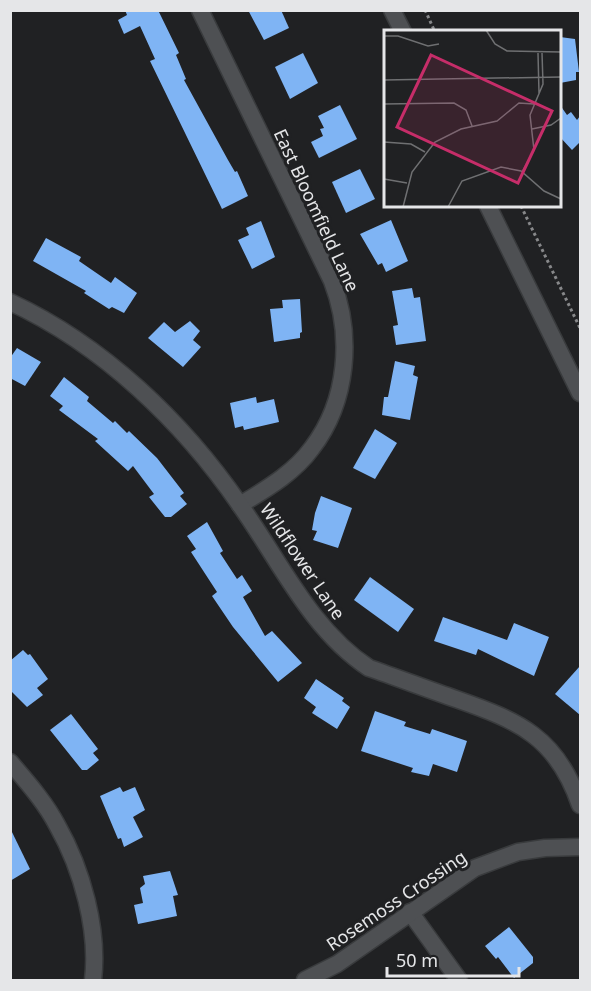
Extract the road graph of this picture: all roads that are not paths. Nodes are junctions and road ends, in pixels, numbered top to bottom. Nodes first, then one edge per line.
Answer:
1 (200, 10) edge
2 (393, 10) edge
3 (402, 30) edge
4 (488, 207) edge
5 (10, 302) edge
6 (580, 393) edge
7 (240, 504) junction
8 (10, 762) edge
9 (580, 805) edge
10 (580, 847) edge
11 (410, 912) junction
12 (93, 981) edge
13 (305, 981) edge
14 (459, 981) edge

1 - 7 street, East Bloomfield Lane
2 - 3 street
4 - 6 street
5 - 7 street, Wildflower Lane
7 - 9 street, Wildflower Lane
8 - 12 street
10 - 11 street, Rosemoss Crossing
11 - 13 street, Rosemoss Crossing
11 - 14 street

